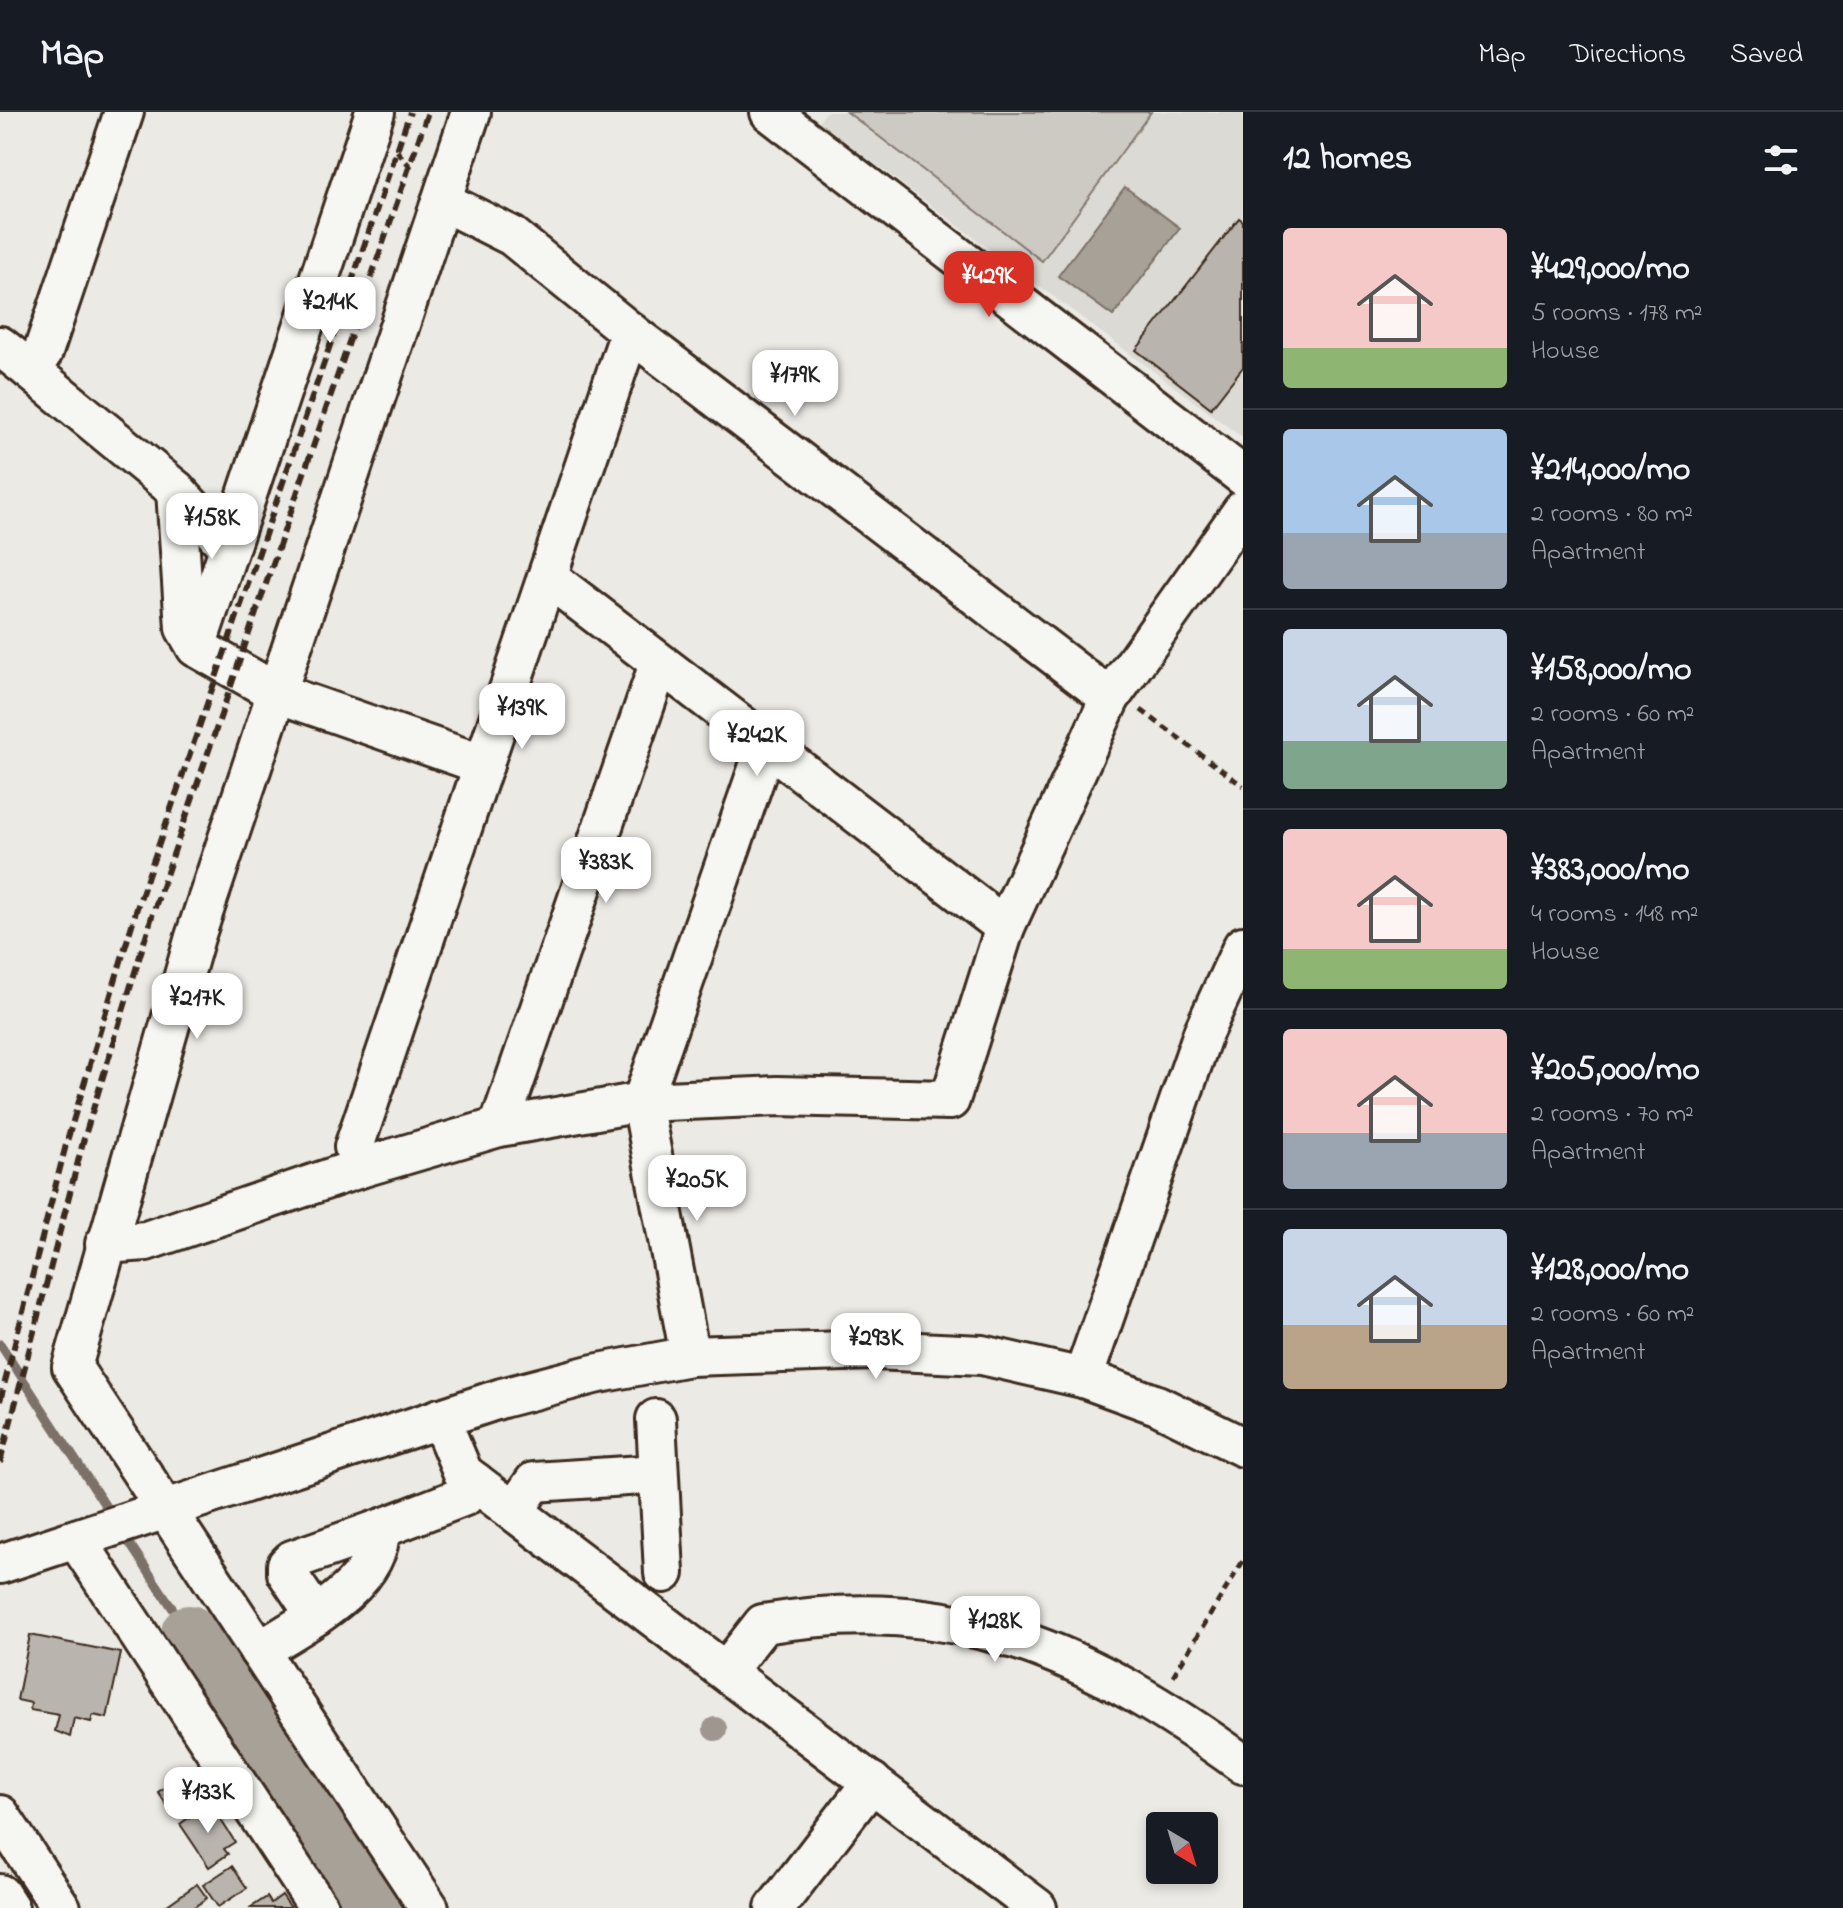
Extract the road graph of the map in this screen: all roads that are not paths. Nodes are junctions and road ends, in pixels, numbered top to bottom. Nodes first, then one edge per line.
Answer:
1 (124, 112) edge
2 (471, 112) edge
3 (368, 115) edge
4 (787, 117) edge
5 (442, 201) junction
6 (630, 332) junction
7 (0, 346) edge
8 (30, 370) junction
9 (1243, 476) edge
10 (176, 490) junction
11 (1243, 510) edge
12 (229, 548) junction
13 (549, 578) junction
14 (196, 647) junction
15 (659, 664) junction
16 (277, 693) junction
17 (1110, 698) junction
18 (766, 746) junction
19 (484, 765) junction
20 (1005, 927) junction
21 (1243, 946) edge
22 (642, 1102) junction
23 (499, 1127) junction
24 (360, 1168) junction
25 (105, 1244) junction
26 (690, 1356) junction
27 (1083, 1378) junction
28 (440, 1418) junction
29 (656, 1419) dead end
30 (1243, 1447) edge
31 (658, 1474) junction
32 (475, 1482) junction
33 (157, 1511) junction
34 (514, 1511) junction
35 (380, 1529) junction
36 (80, 1537) junction
37 (0, 1564) edge
38 (664, 1573) dead end
39 (316, 1616) junction
40 (259, 1651) junction
41 (727, 1670) junction
42 (1243, 1764) edge
43 (872, 1782) junction
44 (0, 1815) edge
45 (0, 1894) edge
46 (9, 1908) edge
47 (61, 1908) edge
48 (319, 1908) edge
49 (429, 1908) edge
50 (775, 1908) edge
51 (1037, 1908) edge

1 - 8 street
2 - 5 street
3 - 12 street
4 - 9 street
5 - 6 street
5 - 16 street
6 - 13 street
6 - 17 street
7 - 8 street
8 - 10 street
10 - 12 street
10 - 14 street
11 - 17 street
12 - 14 street
13 - 15 street
13 - 19 street
14 - 16 street
15 - 18 street
15 - 23 street
16 - 19 street
16 - 25 street
17 - 20 street
18 - 20 street
18 - 22 street
19 - 24 street
20 - 22 street
21 - 27 street
22 - 23 street
22 - 26 street
23 - 24 street
24 - 25 street
25 - 33 street
26 - 27 street
26 - 28 street
27 - 30 street
28 - 32 street
28 - 33 street
29 - 31 street
31 - 34 street
31 - 38 street
32 - 34 street
32 - 35 street
33 - 36 street
33 - 40 street
34 - 41 street
35 - 39 street
35 - 39 street
36 - 37 street
36 - 48 street
39 - 40 street
40 - 49 street
41 - 42 street
41 - 43 street
43 - 50 street
43 - 51 street
44 - 47 street
45 - 46 street

